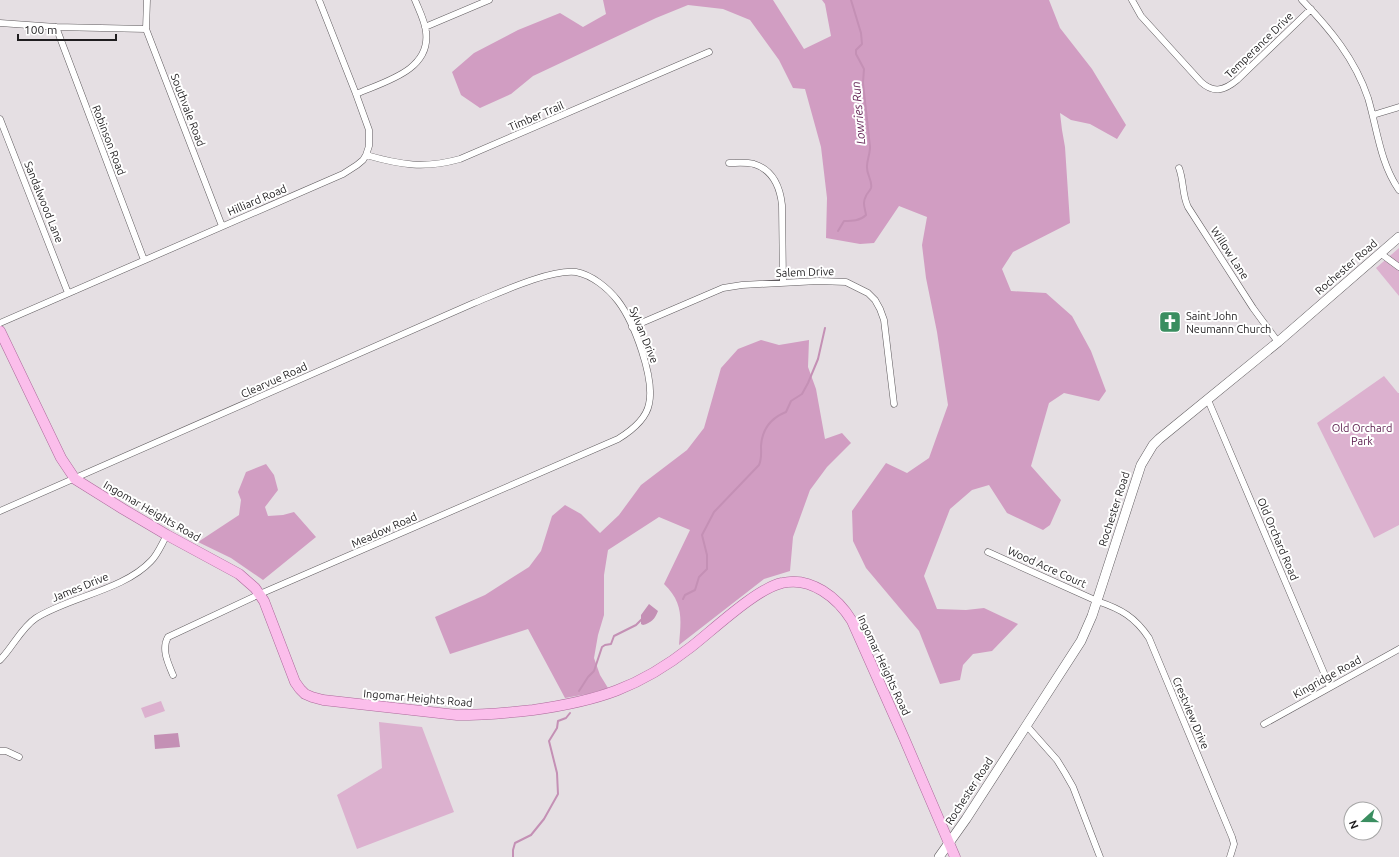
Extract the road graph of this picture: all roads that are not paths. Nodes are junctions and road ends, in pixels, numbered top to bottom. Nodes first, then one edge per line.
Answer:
1 (147, 0) edge
2 (319, 0) edge
3 (415, 0) edge
4 (489, 0) edge
5 (1132, 0) edge
6 (1302, 0) edge
7 (1311, 9) junction
8 (0, 23) edge
9 (56, 27) junction
10 (425, 27) junction
11 (146, 30) junction
12 (709, 52) dead end
13 (356, 94) junction
14 (1399, 107) edge
15 (1372, 115) junction
16 (0, 119) edge
17 (366, 155) junction
18 (729, 163) dead end
19 (1179, 168) dead end
20 (1399, 190) edge
21 (222, 226) junction
22 (1399, 237) edge
23 (1380, 253) junction
24 (144, 260) junction
25 (1399, 267) edge
26 (558, 273) joint
27 (783, 283) junction
28 (68, 293) junction
29 (0, 323) edge
30 (632, 327) junction
31 (0, 331) edge
32 (1278, 342) junction
33 (1208, 400) junction
34 (894, 404) dead end
35 (641, 420) joint
36 (75, 479) junction
37 (0, 511) edge
38 (167, 535) junction
39 (988, 552) dead end
40 (260, 594) junction
41 (1097, 601) junction
42 (1399, 649) edge
43 (0, 660) edge
44 (173, 675) dead end
45 (1330, 687) junction
46 (1264, 724) dead end
47 (1026, 725) junction
48 (0, 751) edge
49 (19, 757) dead end
50 (949, 842) junction
51 (939, 857) edge
52 (955, 857) edge
53 (1100, 857) edge
54 (1230, 857) edge

1 - 11 street, Southvale Road
2 - 13 street
3 - 10 street
4 - 10 street
5 - 7 street, Temperance Drive
6 - 7 street
7 - 15 street
8 - 9 street
9 - 11 street
9 - 24 street, Robinson Road
10 - 13 street
11 - 21 street, Southvale Road
12 - 17 street, Timber Trail
13 - 17 street
14 - 15 street
15 - 20 street
16 - 28 street, Sandalwood Lane
17 - 21 street, Hilliard Road
18 - 27 street
19 - 32 street, Willow Lane
21 - 24 street, Hilliard Road
22 - 23 street, Rochester Road
23 - 25 street
23 - 32 street, Rochester Road
24 - 28 street, Hilliard Road
26 - 30 street, Sylvan Drive
26 - 36 street, Clearvue Road
27 - 30 street, Salem Drive
27 - 34 street, Salem Drive
28 - 29 street, Hilliard Road
30 - 35 street, Sylvan Drive
31 - 36 main road, Ingomar Heights Road
32 - 33 street, Rochester Road
33 - 41 street, Rochester Road
33 - 45 street, Old Orchard Road
35 - 40 street, Meadow Road
36 - 37 street, Clearvue Road
36 - 38 main road, Ingomar Heights Road
38 - 40 main road, Ingomar Heights Road
38 - 43 street, James Drive
39 - 41 street, Wood Acre Court
40 - 44 street, Meadow Road
40 - 50 main road, Ingomar Heights Road
41 - 47 street, Rochester Road
41 - 54 street, Crestview Drive
42 - 45 street, Kingridge Road
45 - 46 street, Kingridge Road
47 - 50 street, Rochester Road
47 - 53 street
48 - 49 street
50 - 51 street, Rochester Road
50 - 52 main road, Ingomar Heights Road

